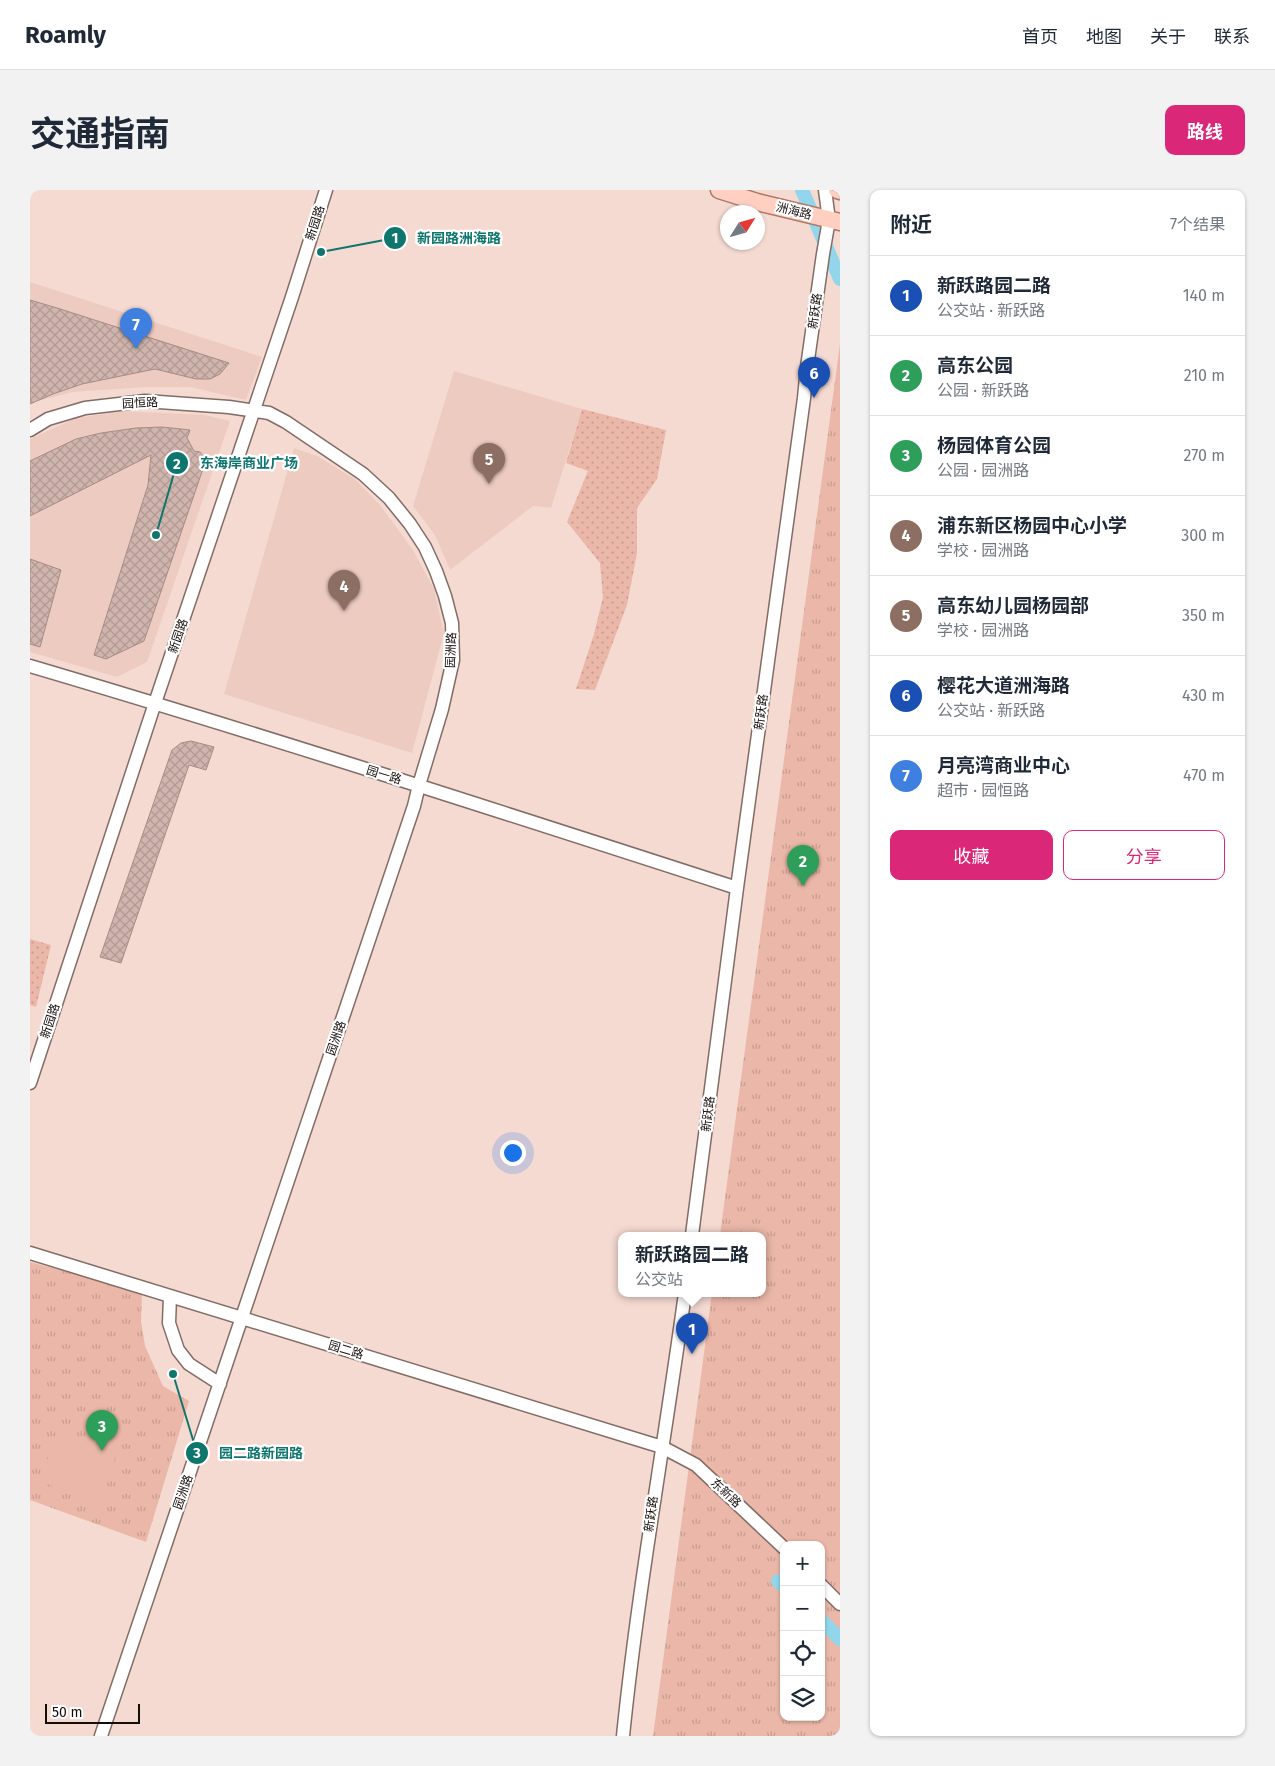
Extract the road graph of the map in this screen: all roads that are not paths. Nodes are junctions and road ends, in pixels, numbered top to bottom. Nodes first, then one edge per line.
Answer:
1 (326, 190) edge
2 (719, 190) edge
3 (825, 190) edge
4 (835, 221) edge
5 (254, 411) junction
6 (30, 430) edge
7 (30, 666) edge
8 (155, 703) junction
9 (419, 785) junction
10 (738, 888) junction
11 (30, 1083) edge
12 (692, 1232) edge
13 (30, 1253) edge
14 (170, 1296) junction
15 (684, 1297) edge
16 (242, 1318) junction
17 (220, 1384) junction
18 (662, 1447) junction
19 (780, 1544) edge
20 (822, 1586) edge
21 (840, 1604) edge
22 (101, 1736) edge
23 (622, 1736) edge

1 - 5 street, 新园路
2 - 4 main road, 洲海路
3 - 4 street, 新跃路
4 - 10 street, 新跃路
5 - 6 street, 园恒路
5 - 8 street, 新园路
5 - 9 street, 园洲路
7 - 8 street, 园一路
8 - 9 street, 园一路
8 - 11 street, 新园路
9 - 10 street, 园一路
9 - 16 street, 园洲路
10 - 12 street, 新跃路
13 - 14 street, 园二路
14 - 16 street, 园二路
14 - 17 street
15 - 18 street, 新跃路
16 - 17 street, 园洲路
16 - 18 street, 园二路
17 - 22 street, 园洲路
18 - 19 street, 东新路
18 - 23 street, 新跃路
20 - 21 street

